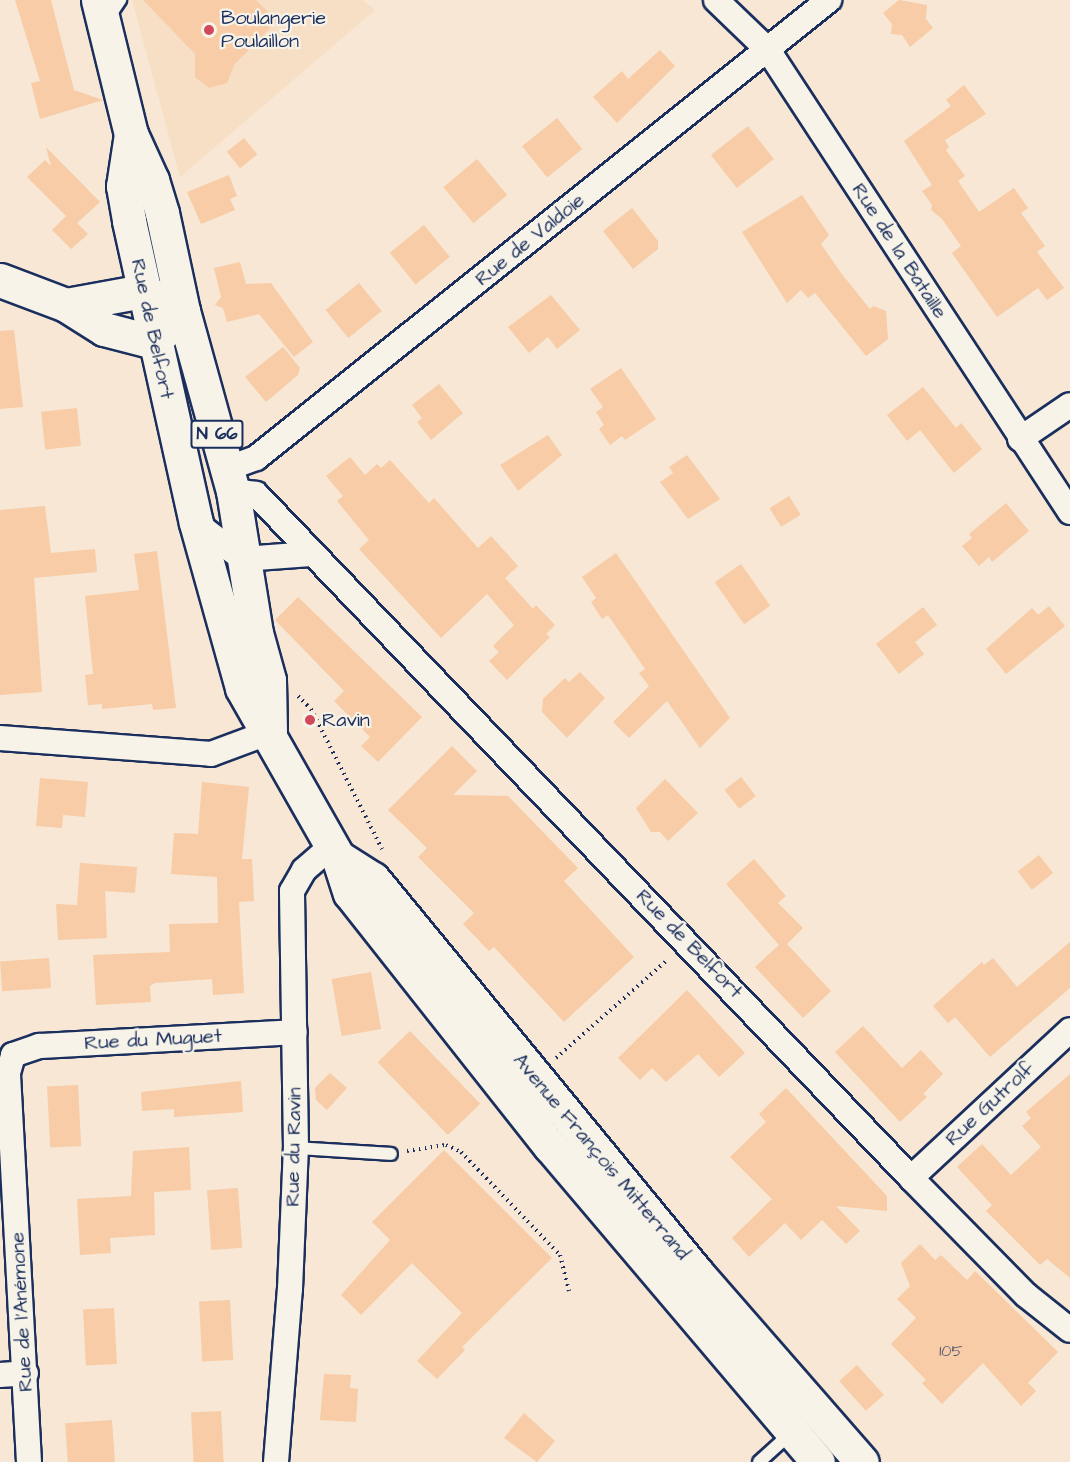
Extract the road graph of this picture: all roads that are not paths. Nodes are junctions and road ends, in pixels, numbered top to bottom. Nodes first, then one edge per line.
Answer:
1 (716, 0) edge
2 (828, 0) edge
3 (107, 8) edge
4 (768, 50) junction
5 (131, 134) junction
6 (0, 280) edge
7 (143, 291) junction
8 (66, 305) junction
9 (183, 311) junction
10 (154, 342) junction
11 (1070, 405) edge
12 (1020, 439) junction
13 (229, 480) junction
14 (1070, 512) edge
15 (196, 523) junction
16 (311, 554) junction
17 (243, 559) junction
18 (270, 732) junction
19 (0, 738) edge
20 (335, 852) junction
21 (1070, 1030) edge
22 (296, 1032) junction
23 (13, 1055) joint
24 (296, 1148) junction
25 (391, 1154) road end
26 (911, 1178) junction
27 (1070, 1330) edge
28 (26, 1373) junction
29 (0, 1375) edge
30 (805, 1422) junction
31 (851, 1458) edge
32 (28, 1462) edge
33 (276, 1462) edge
34 (759, 1462) edge
35 (818, 1462) edge

1 - 4 street, Rue de la Bataille
2 - 4 street, Rue de Valdoie
3 - 5 main road, Rue de Belfort / N 66
4 - 12 street, Rue de la Bataille
4 - 13 street, Rue de Valdoie
5 - 7 main road, Rue de Belfort / N 66
5 - 9 main road, Rue de Belfort / N 66
6 - 8 main road
7 - 8 main road
7 - 9 main road
7 - 10 main road, Rue de Belfort / N 66
8 - 10 main road
9 - 10 main road
9 - 13 main road, Rue de Belfort / N 66
10 - 15 main road, Rue de Belfort / N 66
11 - 12 street
12 - 14 street, Rue de la Bataille
13 - 16 street, Rue de Belfort
13 - 17 main road, Rue de Belfort / N 66
15 - 17 street
15 - 18 main road, Avenue François Mitterrand
16 - 17 street
16 - 26 street, Rue de Belfort
17 - 18 main road, Avenue François Mitterrand
18 - 19 street
18 - 20 main road, Avenue François Mitterrand
20 - 22 street, Rue du Ravin
20 - 30 main road, Avenue François Mitterrand
21 - 26 street, Rue Gutrolf
22 - 23 street, Rue du Muguet
22 - 24 street, Rue du Ravin
23 - 28 street, Rue de l'Anémone
24 - 25 lane
24 - 33 street, Rue du Ravin
26 - 27 street, Rue de Belfort
28 - 29 street
28 - 32 street, Rue de l'Anémone
30 - 31 main road, Avenue François Mitterrand
30 - 34 lane
30 - 35 main road, Avenue François Mitterrand

